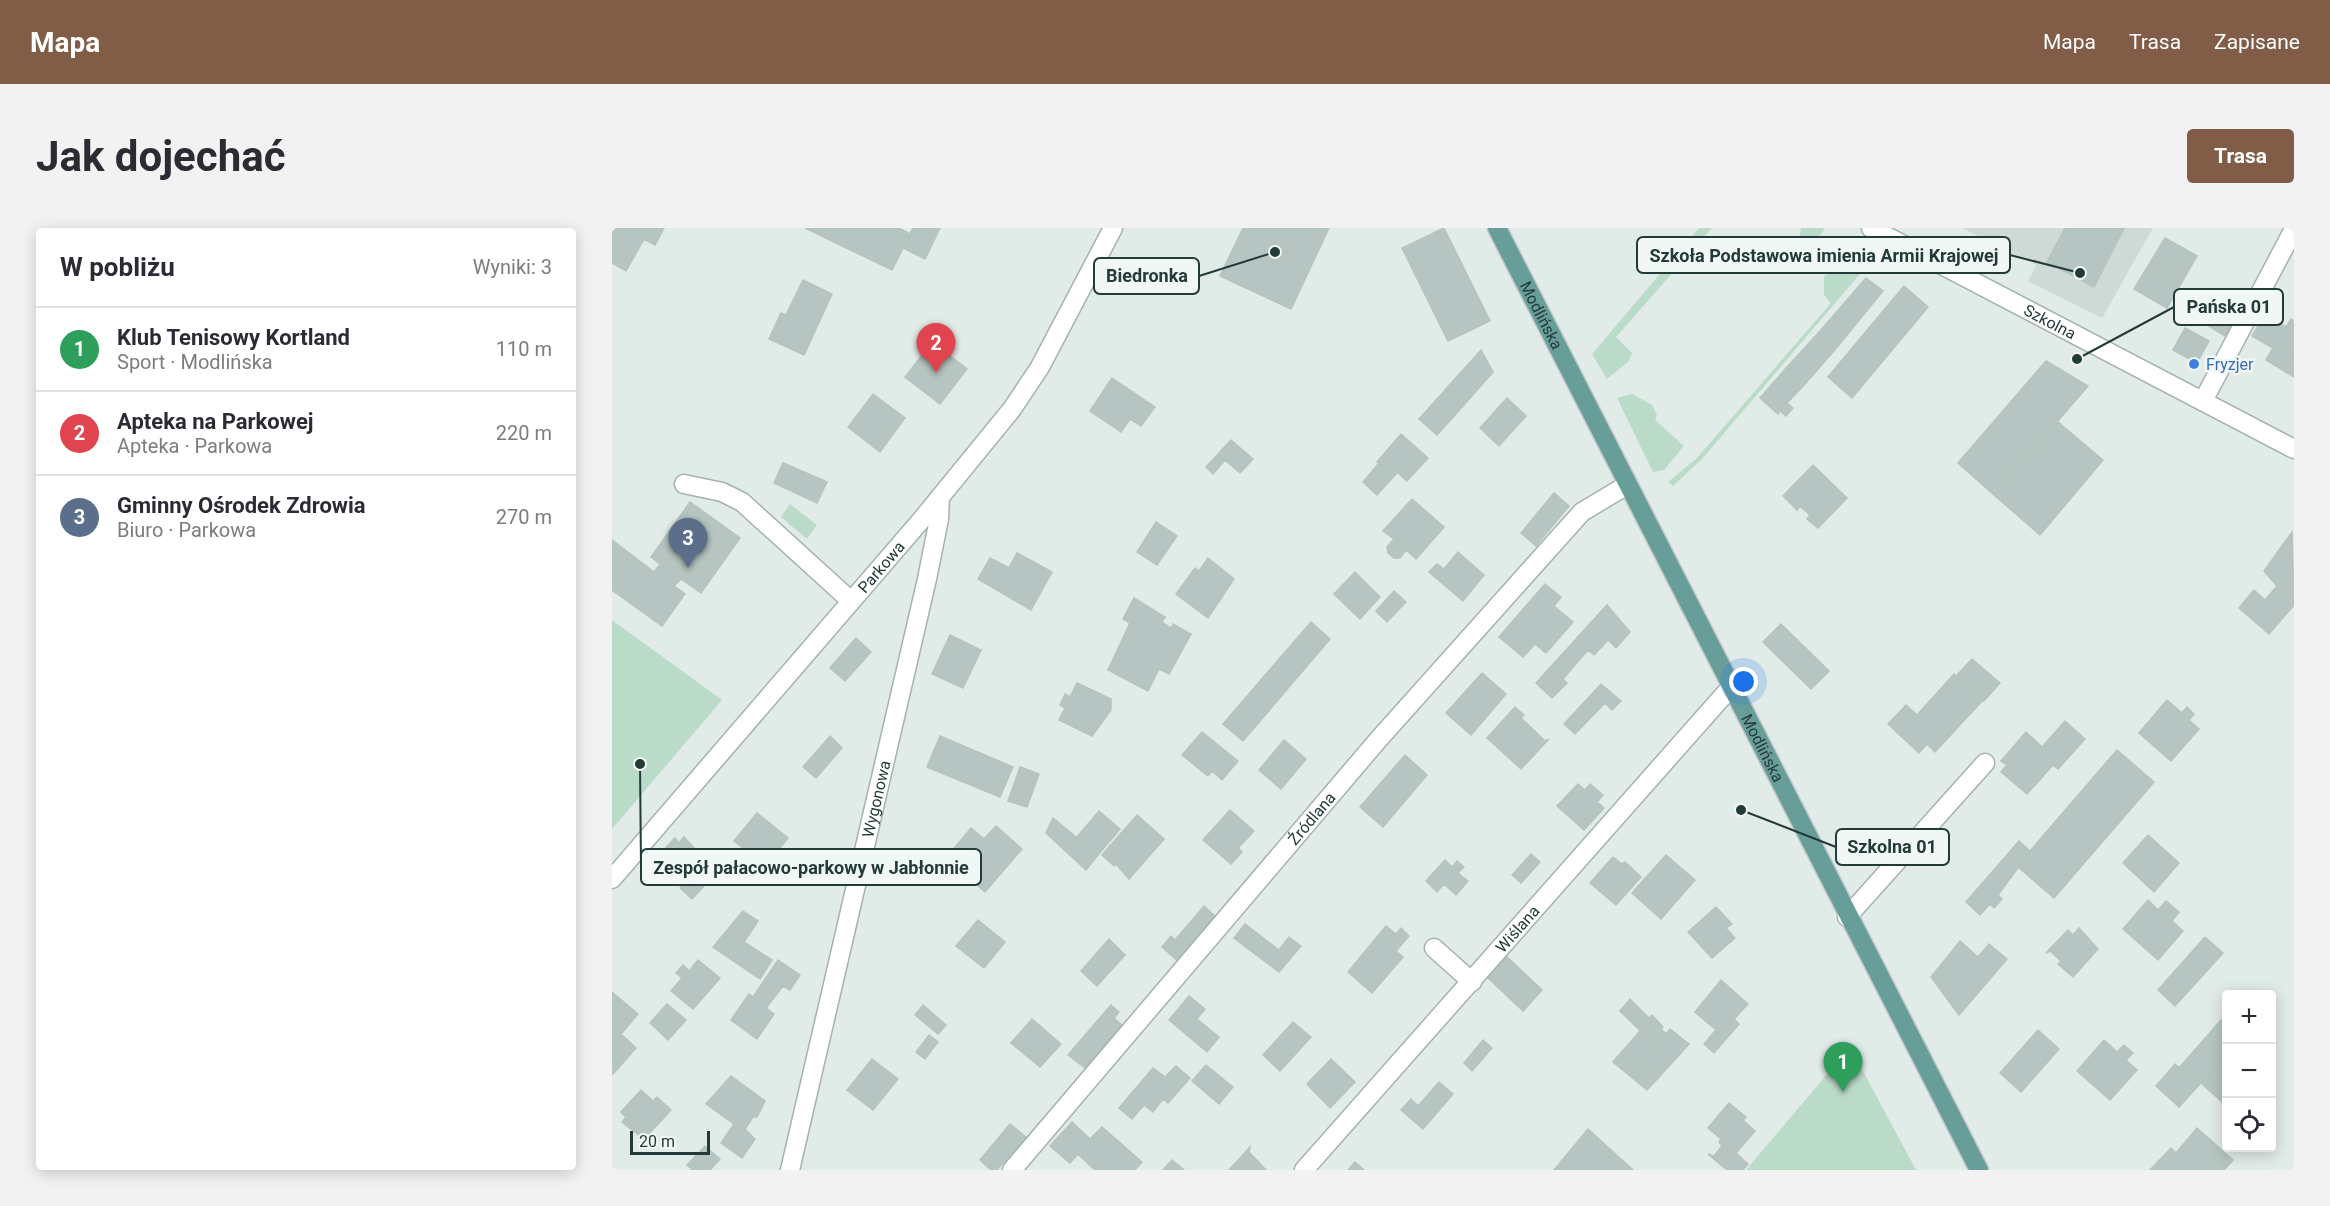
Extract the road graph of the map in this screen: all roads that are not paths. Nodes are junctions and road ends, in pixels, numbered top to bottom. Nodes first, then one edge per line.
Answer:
1 (1113, 228) edge
2 (1497, 228) edge
3 (1871, 228) edge
4 (2294, 229) edge
5 (2203, 401) junction
6 (2294, 449) edge
7 (684, 484) dead end
8 (1627, 485) junction
9 (940, 497) junction
10 (851, 601) junction
11 (1731, 687) junction
12 (1985, 763) dead end
13 (612, 879) edge
14 (1847, 916) junction
15 (1434, 948) dead end
16 (1472, 982) junction
17 (790, 1170) edge
18 (1012, 1170) edge
19 (1304, 1170) edge
20 (1978, 1170) edge

1 - 9 street, Parkowa
2 - 8 main road, Modlińska
3 - 5 street, Szkolna
4 - 5 street
5 - 6 street, Szkolna
7 - 10 street
8 - 11 main road, Modlińska
8 - 18 street, Źródlana
9 - 10 street, Parkowa
9 - 17 street, Wygonowa
10 - 13 street, Parkowa
11 - 14 main road, Modlińska
11 - 16 street, Wiślana
12 - 14 street
14 - 20 main road, Modlińska
15 - 16 street
16 - 19 street, Wiślana

